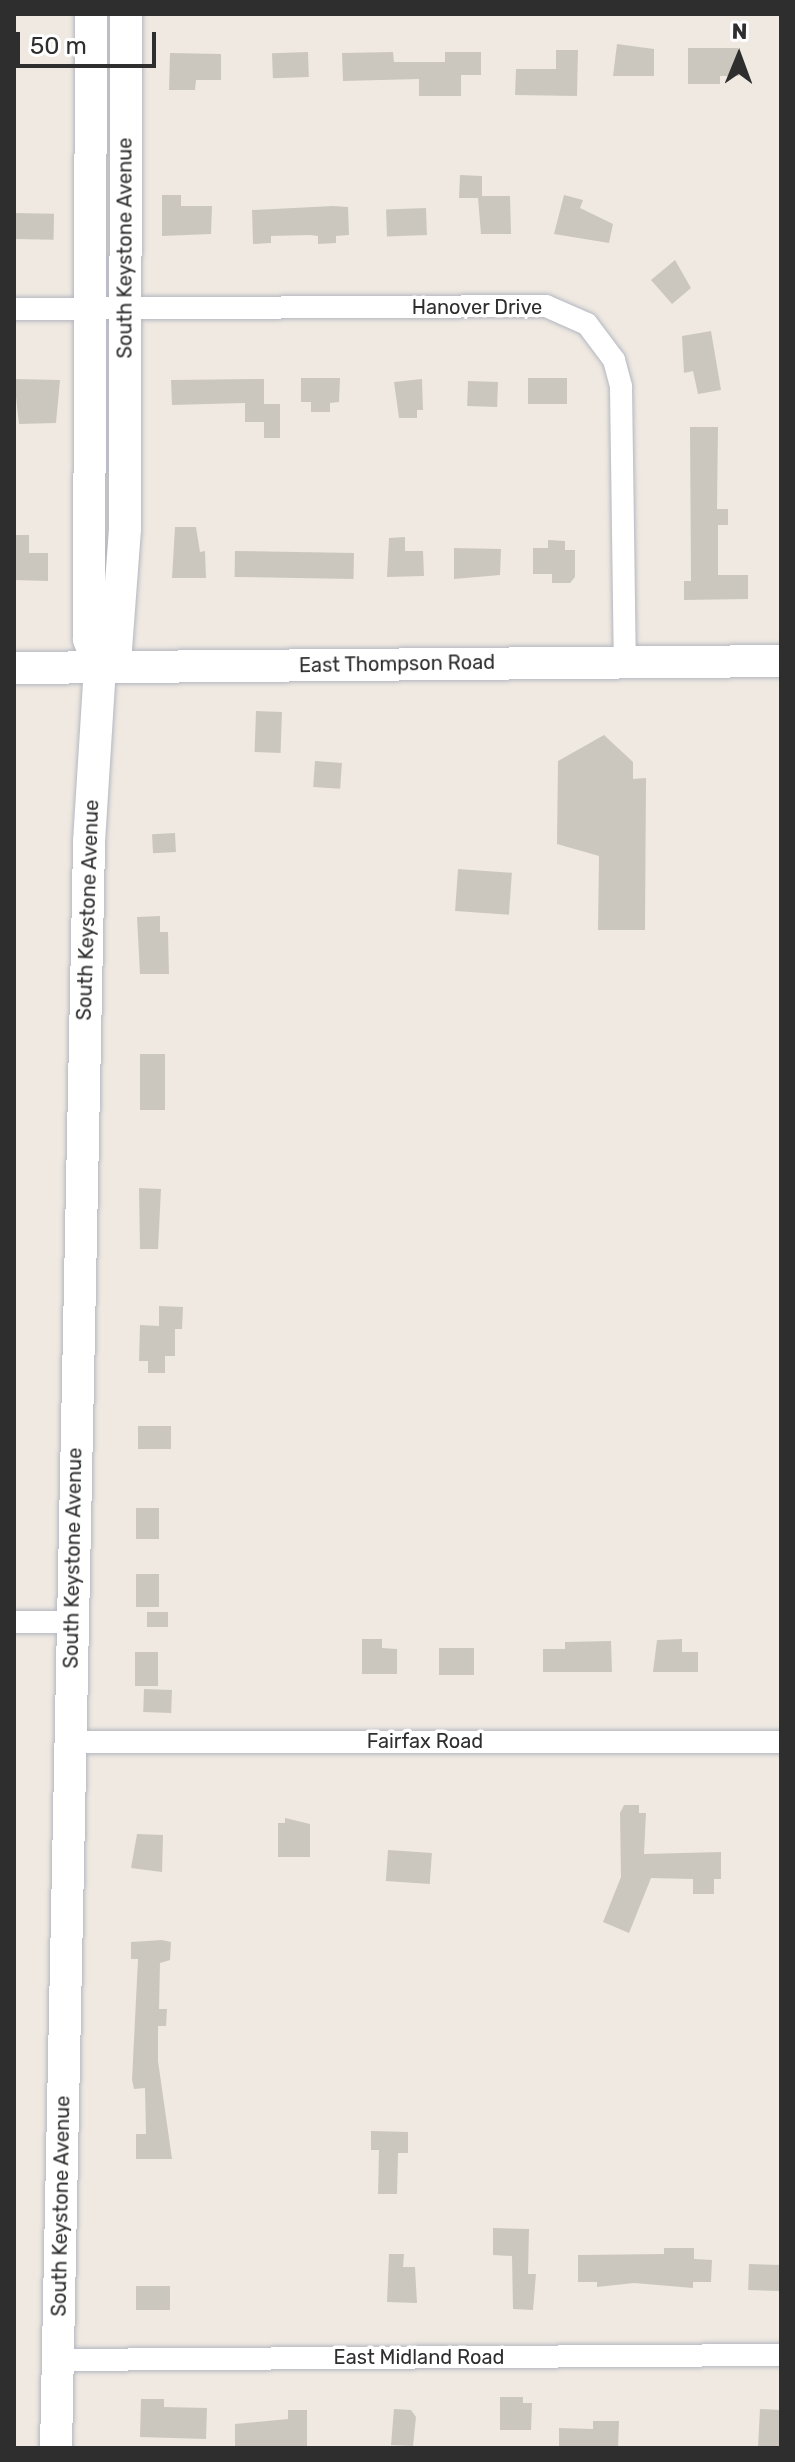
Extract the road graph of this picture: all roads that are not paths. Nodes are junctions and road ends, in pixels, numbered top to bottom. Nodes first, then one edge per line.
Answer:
1 (91, 14) edge
2 (126, 14) edge
3 (91, 308) junction
4 (125, 308) junction
5 (14, 309) edge
6 (781, 661) edge
7 (625, 662) junction
8 (14, 668) edge
9 (100, 668) junction
10 (14, 1622) edge
11 (71, 1622) junction
12 (69, 1742) junction
13 (781, 1742) edge
14 (781, 2355) edge
15 (58, 2360) junction
16 (56, 2448) edge

1 - 3 main road, South Keystone Avenue
2 - 4 main road, South Keystone Avenue
3 - 4 street, Hanover Drive
3 - 5 street, Hanover Drive
3 - 9 main road, South Keystone Avenue
4 - 7 street, Hanover Drive
4 - 9 main road, South Keystone Avenue
6 - 7 main road, East Thompson Road
7 - 9 main road, East Thompson Road
8 - 9 main road, East Thompson Road
9 - 11 main road, South Keystone Avenue
10 - 11 street
11 - 12 main road, South Keystone Avenue
12 - 13 street, Fairfax Road
12 - 15 main road, South Keystone Avenue
14 - 15 street, East Midland Road
15 - 16 main road, South Keystone Avenue

